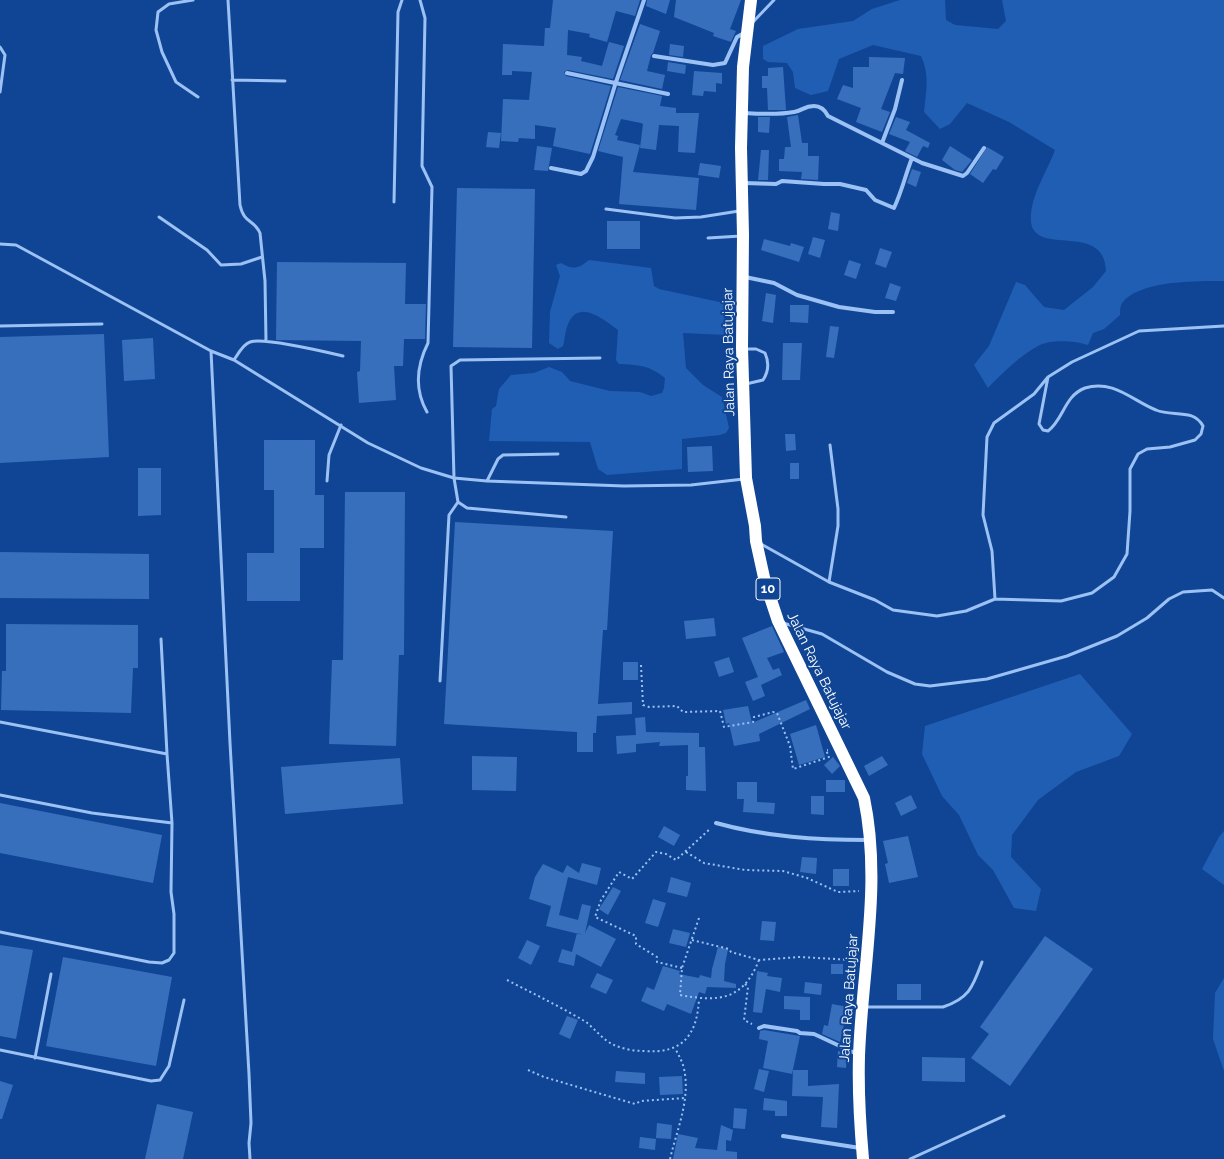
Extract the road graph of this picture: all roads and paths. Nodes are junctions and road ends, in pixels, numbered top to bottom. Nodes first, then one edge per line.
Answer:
1 (193, 0) edge
2 (228, 0) edge
3 (402, 0) edge
4 (420, 0) edge
5 (644, 0) edge
6 (751, 0) edge
7 (774, 0) edge
8 (746, 30) junction
9 (0, 47) edge
10 (654, 56) dead end
11 (566, 73) dead end
12 (232, 80) junction
13 (902, 80) dead end
14 (285, 81) dead end
15 (615, 84) junction
16 (0, 92) edge
17 (668, 94) dead end
18 (198, 97) dead end
19 (742, 113) junction
20 (882, 143) junction
21 (984, 148) dead end
22 (912, 158) junction
23 (550, 168) dead end
24 (742, 183) junction
25 (394, 202) dead end
26 (606, 209) dead end
27 (742, 211) junction
28 (159, 217) dead end
29 (743, 236) junction
30 (708, 238) dead end
31 (0, 244) edge
32 (262, 257) junction
33 (742, 277) junction
34 (893, 312) dead end
35 (102, 324) dead end
36 (0, 326) edge
37 (1224, 326) edge
38 (266, 341) junction
39 (742, 348) junction
40 (211, 351) junction
41 (343, 356) dead end
42 (600, 358) dead end
43 (234, 360) junction
44 (1048, 377) junction
45 (744, 384) junction
46 (427, 412) dead end
47 (341, 425) junction
48 (830, 445) dead end
49 (558, 454) dead end
50 (454, 478) junction
51 (746, 478) junction
52 (327, 481) dead end
53 (487, 481) junction
54 (458, 502) junction
55 (566, 517) dead end
56 (756, 541) junction
57 (829, 582) junction
58 (1224, 598) edge
59 (995, 599) junction
60 (778, 622) junction
61 (161, 639) dead end
62 (641, 665) dead end
63 (440, 681) dead end
64 (0, 722) edge
65 (826, 750) dead end
66 (167, 754) junction
67 (0, 795) edge
68 (172, 823) junction
69 (716, 823) joint
70 (871, 840) junction
71 (686, 852) junction
72 (870, 891) junction
73 (699, 918) dead end
74 (0, 932) edge
75 (692, 940) junction
76 (759, 960) junction
77 (868, 961) junction
78 (982, 962) dead end
79 (682, 968) junction
80 (51, 974) dead end
81 (507, 980) dead end
82 (745, 984) junction
83 (699, 999) junction
84 (184, 1000) dead end
85 (863, 1007) junction
86 (759, 1028) joint
87 (676, 1048) junction
88 (0, 1050) edge
89 (859, 1055) junction
90 (36, 1058) junction
91 (528, 1070) dead end
92 (685, 1098) junction
93 (1004, 1116) dead end
94 (783, 1136) dead end
95 (862, 1154) edge
96 (250, 1159) edge
97 (670, 1159) edge
98 (910, 1159) edge

1 - 18 lane
2 - 12 lane
3 - 25 lane
4 - 46 lane
5 - 15 street
6 - 8 highway, Jalan Raya Batujajar / 10
7 - 8 lane
8 - 10 street
8 - 19 highway, Jalan Raya Batujajar / 10
9 - 16 lane
11 - 15 street
12 - 14 lane
12 - 32 lane
13 - 20 street
15 - 17 street
15 - 23 street
19 - 20 street
19 - 24 highway, Jalan Raya Batujajar / 10
20 - 22 street
21 - 22 street
22 - 24 street
24 - 27 highway, Jalan Raya Batujajar / 10
26 - 27 lane
27 - 29 highway, Jalan Raya Batujajar / 10
28 - 32 lane
29 - 30 lane
29 - 33 highway, Jalan Raya Batujajar / 10
31 - 40 lane
32 - 38 lane
33 - 34 street
33 - 39 highway, Jalan Raya Batujajar / 10
35 - 36 lane
37 - 44 lane
38 - 41 lane
38 - 43 lane
39 - 45 highway, Jalan Raya Batujajar / 10
39 - 45 lane
40 - 43 lane
40 - 96 lane
42 - 50 lane
43 - 47 lane
44 - 59 lane
44 - 59 lane
45 - 51 highway, Jalan Raya Batujajar / 10
47 - 50 lane
47 - 52 lane
48 - 57 lane
49 - 53 lane
50 - 53 lane
50 - 54 lane
51 - 53 lane
51 - 56 highway, Jalan Raya Batujajar / 10
54 - 55 lane
54 - 63 lane
56 - 57 lane
56 - 60 highway, Jalan Raya Batujajar / 10
57 - 59 lane
58 - 60 lane
60 - 70 highway, Jalan Raya Batujajar / 10
61 - 66 lane
62 - 65 path
64 - 66 lane
66 - 68 lane
67 - 68 lane
68 - 74 lane
69 - 70 street
69 - 71 path
70 - 72 highway, Jalan Raya Batujajar / 10
71 - 72 path
71 - 79 path
72 - 77 highway, Jalan Raya Batujajar / 10
73 - 75 path
75 - 76 path
75 - 79 path
76 - 77 path
76 - 82 path
77 - 85 highway, Jalan Raya Batujajar / 10
78 - 85 lane
79 - 83 path
80 - 90 lane
81 - 87 path
82 - 83 path
82 - 86 path
83 - 87 path
84 - 90 lane
85 - 89 highway, Jalan Raya Batujajar / 10
86 - 89 street
87 - 92 path
88 - 90 lane
89 - 95 highway, Jalan Raya Batujajar / 10
91 - 92 path
92 - 97 path
93 - 98 lane
94 - 95 street

